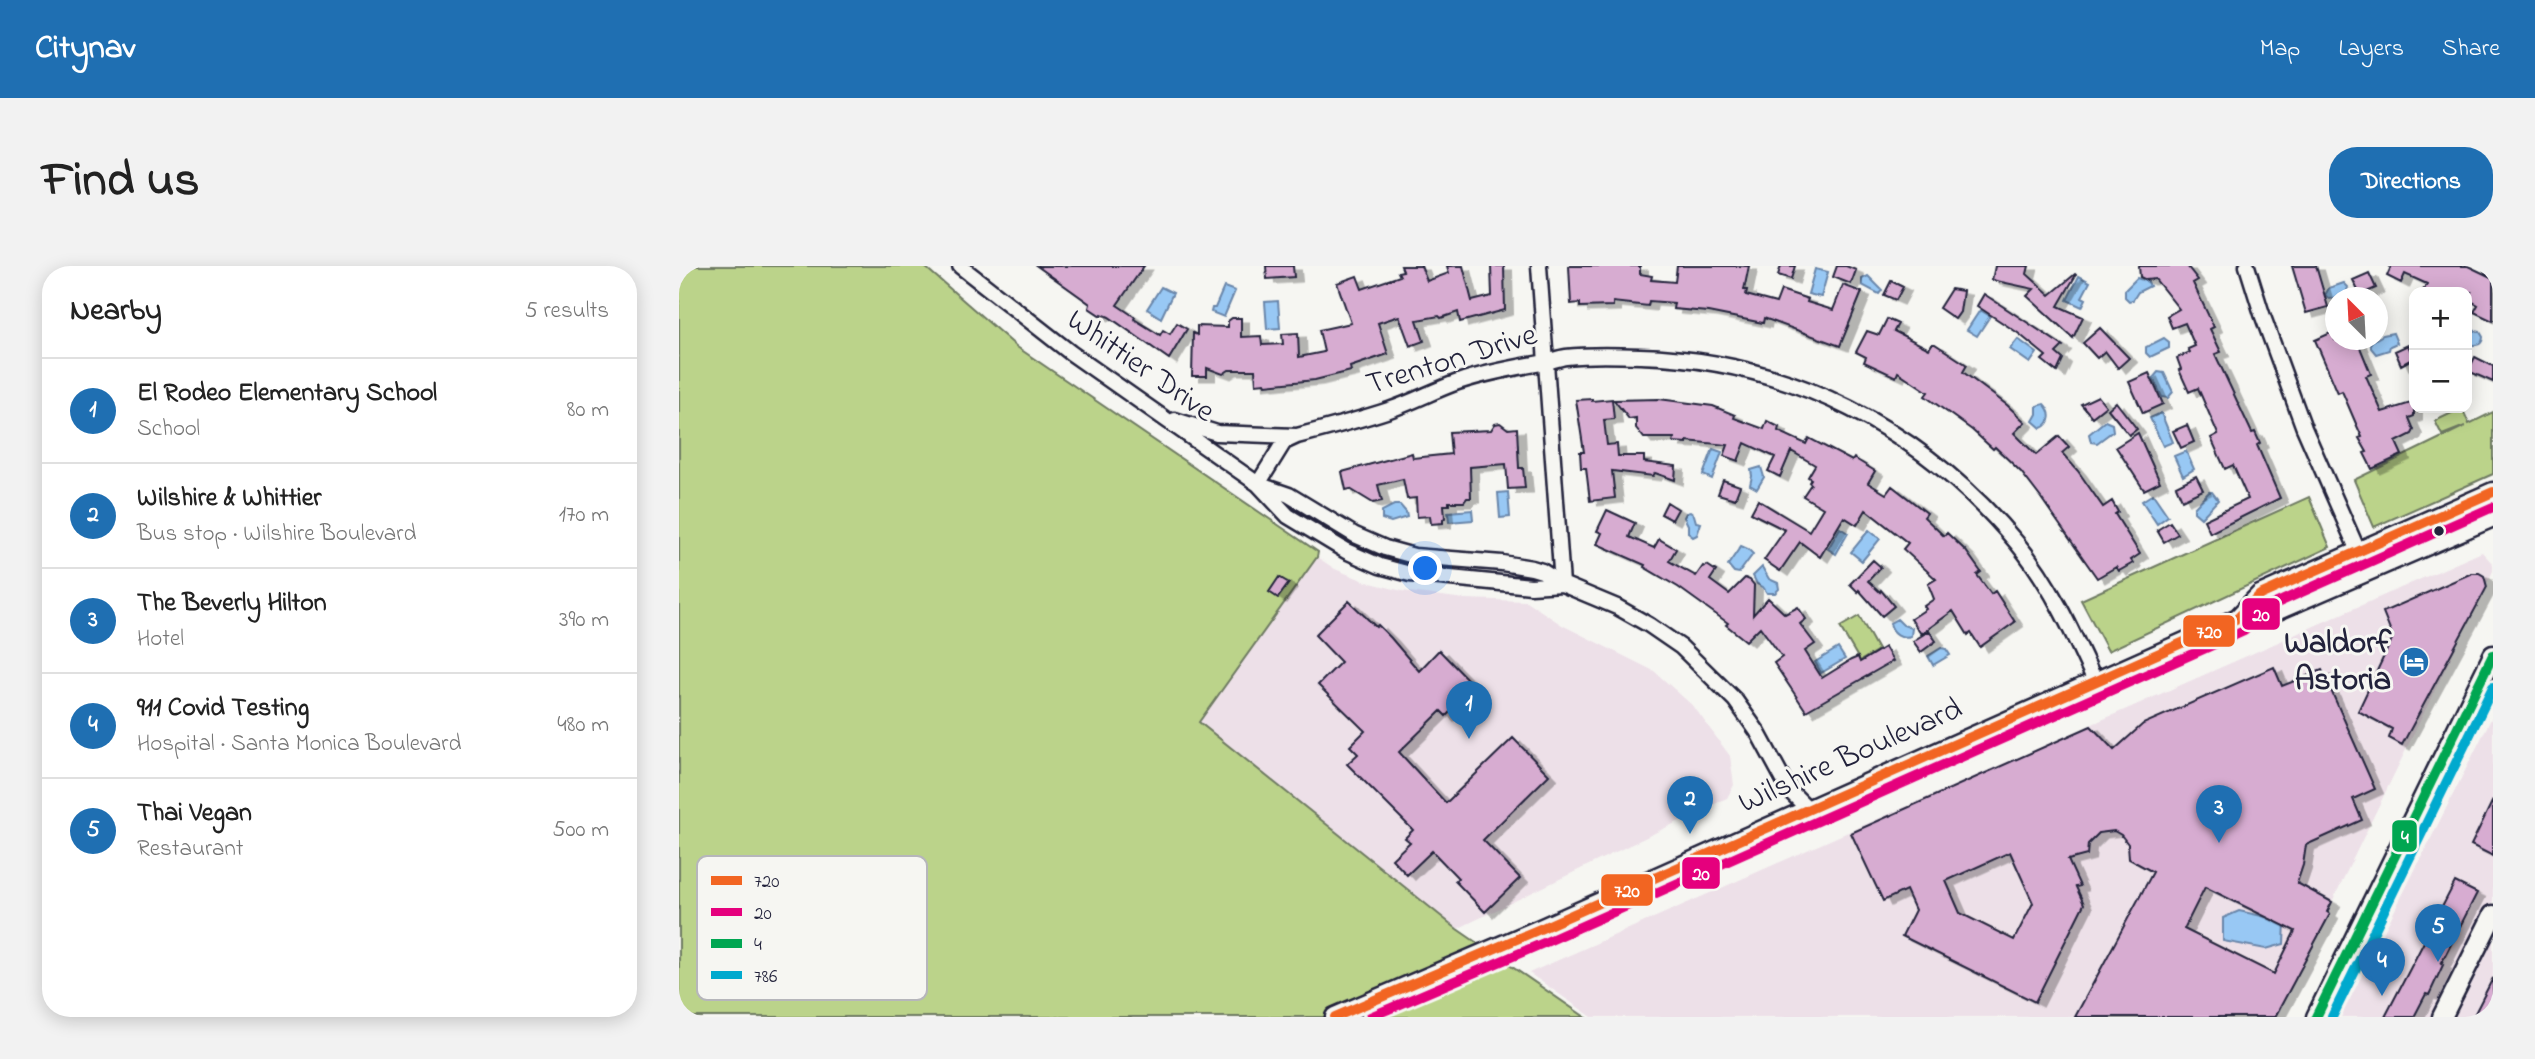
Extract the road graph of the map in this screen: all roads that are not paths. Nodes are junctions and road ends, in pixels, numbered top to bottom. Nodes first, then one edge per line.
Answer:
1 (960, 266) edge
2 (1539, 266) edge
3 (2247, 266) edge
4 (1544, 363) junction
5 (1159, 415) junction
6 (1297, 436) junction
7 (1258, 484) junction
8 (2493, 492) edge
9 (2489, 522) edge
10 (2358, 551) junction
11 (1562, 584) junction
12 (2238, 618) junction
13 (2493, 655) edge
14 (2095, 681) junction
15 (1808, 809) junction
16 (2493, 915) edge
17 (1335, 1017) edge
18 (2316, 1017) edge
19 (2442, 1017) edge

1 - 5 street, Whittier Drive
2 - 4 street
3 - 10 street
4 - 6 street, Trenton Drive
4 - 11 street
4 - 14 street, Trenton Drive
5 - 6 street
5 - 7 street, Whittier Drive
6 - 7 street, Trenton Drive
7 - 11 street, Whittier Drive
8 - 10 main road, Wilshire Boulevard
9 - 12 main road, Wilshire Boulevard
10 - 12 main road, Wilshire Boulevard
11 - 15 street, Whittier Drive
12 - 14 main road, Wilshire Boulevard
13 - 18 main road
14 - 15 main road, Wilshire Boulevard
15 - 17 main road, Wilshire Boulevard
16 - 19 main road

